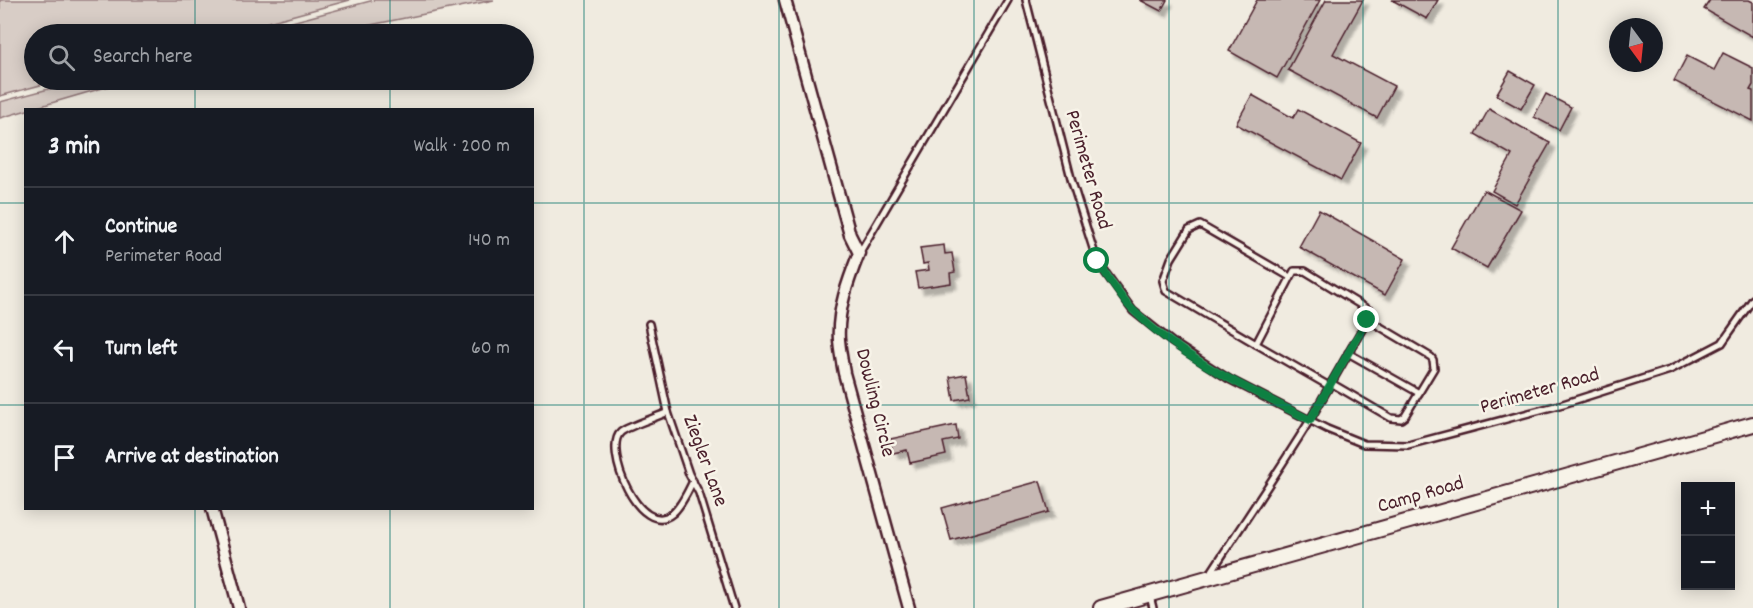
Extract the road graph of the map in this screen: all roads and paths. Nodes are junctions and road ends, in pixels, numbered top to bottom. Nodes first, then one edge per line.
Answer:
1 (785, 0) edge
2 (1008, 0) edge
3 (1026, 0) edge
4 (859, 253) junction
5 (1290, 278) junction
6 (1753, 298) edge
7 (1367, 320) junction
8 (649, 324) dead end
9 (1256, 344) junction
10 (1348, 353) junction
11 (1330, 385) junction
12 (1419, 393) junction
13 (668, 412) junction
14 (1310, 420) junction
15 (1753, 424) edge
16 (693, 481) junction
17 (213, 510) edge
18 (1207, 578) junction
19 (1151, 601) edge
20 (239, 608) edge
21 (734, 608) edge
22 (909, 608) edge
23 (1101, 608) edge

1 - 4 street
2 - 4 lane
3 - 14 lane, Perimeter Road
4 - 22 street, Dowling Circle
5 - 7 lane
5 - 9 lane
5 - 9 lane
6 - 14 lane, Perimeter Road
7 - 10 lane
7 - 12 lane
8 - 13 lane, Ziegler Lane
9 - 11 lane
10 - 11 lane
10 - 12 lane
11 - 12 lane
11 - 14 lane
13 - 16 lane, Ziegler Lane
13 - 16 lane
14 - 18 lane
15 - 18 street, Camp Road
16 - 21 lane, Ziegler Lane
17 - 20 street
18 - 19 street, Camp Road
19 - 23 street, Camp Road

